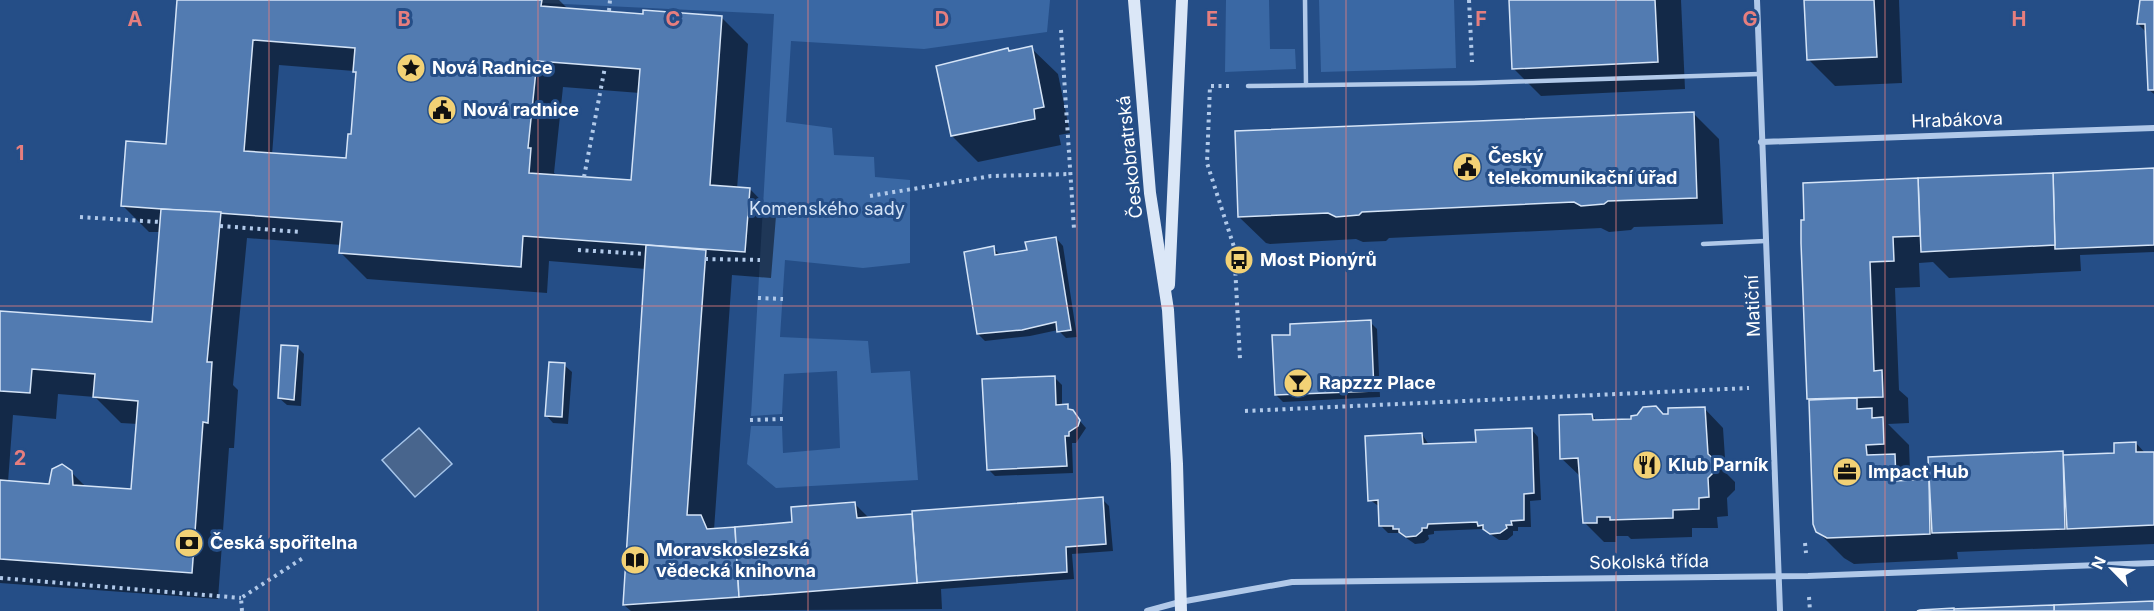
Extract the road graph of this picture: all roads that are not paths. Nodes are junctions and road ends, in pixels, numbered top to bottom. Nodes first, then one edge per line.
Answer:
1 (1134, 0) edge
2 (1182, 0) edge
3 (1305, 0) edge
4 (1757, 0) edge
5 (1759, 74) junction
6 (1306, 85) junction
7 (1248, 86) road end
8 (2154, 128) edge
9 (1761, 142) junction
10 (1765, 241) junction
11 (1703, 244) dead end
12 (1168, 310) junction
13 (2154, 563) edge
14 (1779, 576) junction
15 (1181, 606) edge
16 (1147, 611) edge
17 (1780, 611) edge

1 - 12 main road, Českobratrská
2 - 12 main road, Českobratrská
3 - 6 lane
4 - 5 street, Matiční
5 - 6 lane
5 - 9 street, Matiční
6 - 7 lane
8 - 9 street, Hrabákova
9 - 10 street, Matiční
10 - 11 lane
10 - 14 street, Matiční
12 - 15 main road, Českobratrská
13 - 14 street, Sokolská třída
14 - 15 street, Sokolská třída
14 - 17 street, Matiční
15 - 16 street, Sokolská třída

